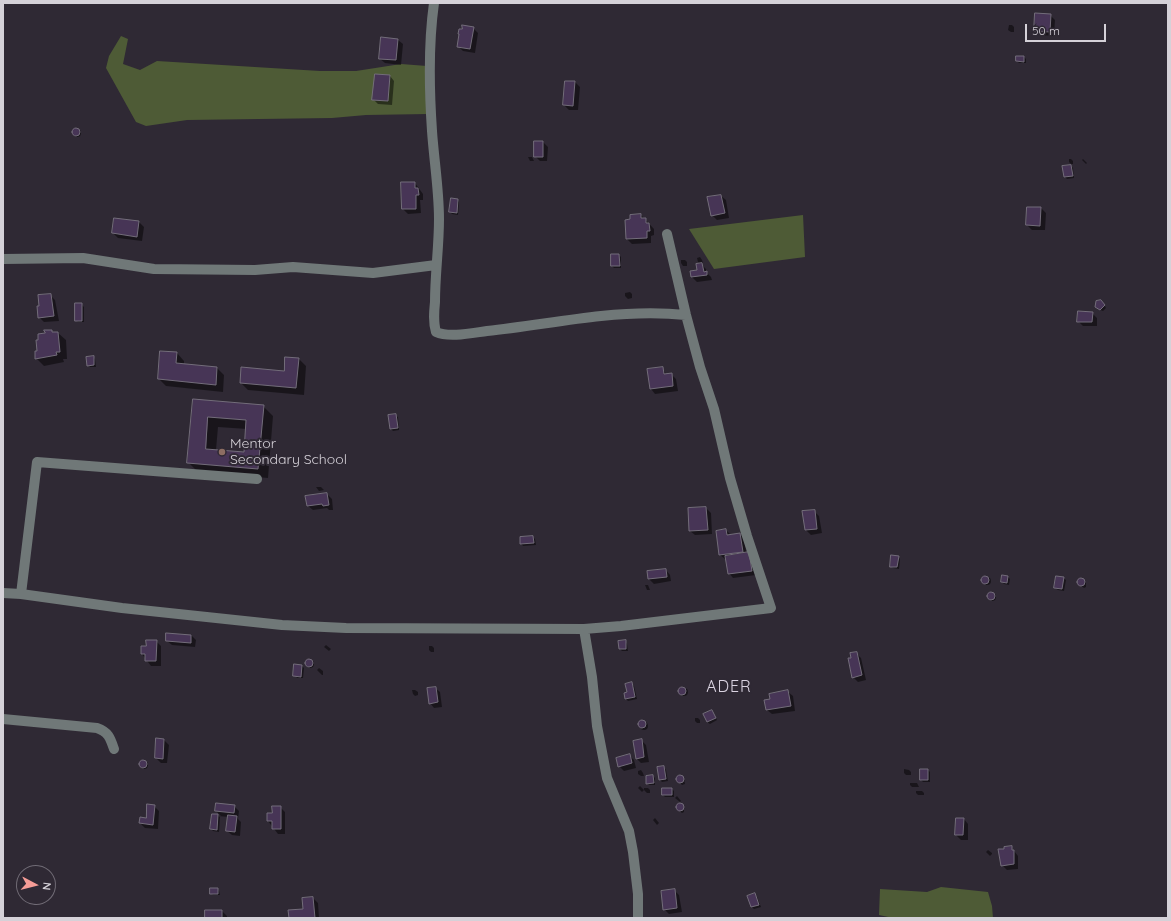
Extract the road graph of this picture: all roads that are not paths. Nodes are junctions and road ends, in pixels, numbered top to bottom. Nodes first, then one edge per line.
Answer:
1 (434, 3) edge
2 (668, 234) dead end
3 (3, 259) edge
4 (436, 265) junction
5 (686, 315) junction
6 (257, 479) dead end
7 (3, 593) edge
8 (22, 594) junction
9 (584, 629) junction
10 (3, 719) edge
11 (114, 749) dead end
12 (638, 918) edge

1 - 4 street
2 - 5 street
3 - 4 street
4 - 5 street
5 - 9 street
6 - 8 street
7 - 8 street
8 - 9 street
9 - 12 street
10 - 11 street

